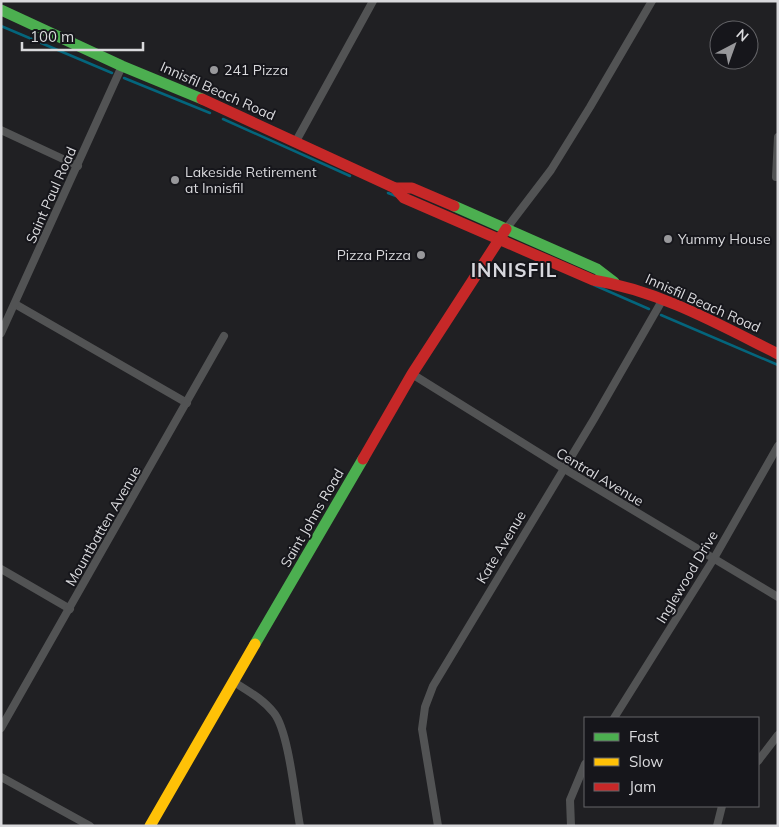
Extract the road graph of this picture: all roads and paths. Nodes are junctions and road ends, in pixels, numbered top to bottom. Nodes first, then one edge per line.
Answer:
1 (373, 1) edge
2 (652, 1) edge
3 (1, 10) edge
4 (122, 66) junction
5 (1, 130) edge
6 (778, 138) edge
7 (296, 143) junction
8 (78, 166) junction
9 (776, 177) dead end
10 (395, 188) junction
11 (506, 229) junction
12 (499, 239) junction
13 (614, 282) junction
14 (663, 299) junction
15 (15, 304) junction
16 (1, 333) edge
17 (224, 336) dead end
18 (778, 354) edge
19 (412, 374) junction
20 (187, 403) junction
21 (778, 446) edge
22 (562, 468) junction
23 (713, 560) junction
24 (1, 569) edge
25 (778, 597) edge
26 (70, 609) junction
27 (234, 682) junction
28 (615, 717) edge
29 (1, 728) edge
30 (778, 735) edge
31 (759, 760) edge
32 (584, 766) edge
33 (1, 777) edge
34 (722, 807) edge
35 (90, 826) edge
36 (150, 826) edge
37 (300, 826) edge
38 (438, 826) edge
39 (571, 826) edge
40 (716, 826) edge

1 - 7 street
2 - 11 street
3 - 4 main road, Innisfil Beach Road
4 - 7 main road, Innisfil Beach Road
4 - 8 street, Saint Paul Road
5 - 8 street
6 - 9 street
7 - 10 main road, Innisfil Beach Road
8 - 15 street, Saint Paul Road
10 - 11 main road, Innisfil Beach Road
10 - 12 main road, Innisfil Beach Road
11 - 12 main road, Saint Johns Road
11 - 13 main road, Innisfil Beach Road
12 - 13 main road, Innisfil Beach Road
12 - 19 main road, Saint Johns Road
13 - 14 main road, Innisfil Beach Road
14 - 18 main road, Innisfil Beach Road
14 - 22 street, Kate Avenue
15 - 16 street, Saint Paul Road
15 - 20 street
17 - 20 street, Mountbatten Avenue
19 - 22 street, Central Avenue
19 - 27 main road, Saint Johns Road
20 - 26 street, Mountbatten Avenue
21 - 23 street, Inglewood Drive
22 - 23 street, Central Avenue
22 - 38 street, Kate Avenue
23 - 25 street, Central Avenue
23 - 28 street, Inglewood Drive
24 - 26 street
26 - 29 street, Mountbatten Avenue
27 - 36 main road, Saint Johns Road
27 - 37 street
30 - 31 street
32 - 39 street
33 - 35 street
34 - 40 street

